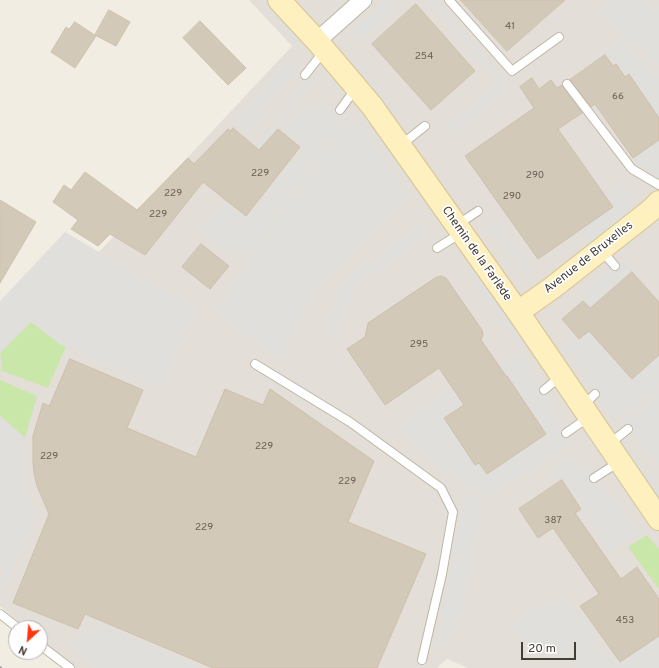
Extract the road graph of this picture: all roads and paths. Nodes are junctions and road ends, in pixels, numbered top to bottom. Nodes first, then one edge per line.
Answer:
1 (279, 0) edge
2 (363, 0) edge
3 (449, 0) edge
4 (559, 37) dead end
5 (321, 46) junction
6 (306, 75) dead end
7 (567, 84) dead end
8 (356, 87) junction
9 (340, 110) dead end
10 (425, 126) dead end
11 (400, 146) junction
12 (659, 185) edge
13 (654, 210) edge
14 (478, 211) dead end
15 (459, 229) junction
16 (437, 248) dead end
17 (601, 250) junction
18 (615, 266) dead end
19 (518, 312) junction
20 (255, 364) dead end
21 (562, 376) junction
22 (544, 390) dead end
23 (589, 406) junction
24 (628, 429) dead end
25 (566, 433) dead end
26 (614, 453) junction
27 (594, 478) dead end
28 (659, 519) edge
29 (0, 614) edge
30 (8, 620) edge
31 (48, 651) edge
32 (422, 660) dead end
33 (70, 668) edge

1 - 5 street, Chemin de la Farlède
2 - 5 street
3 - 4 lane
5 - 6 lane
5 - 8 street, Chemin de la Farlède
7 - 12 lane
8 - 9 lane
8 - 11 street, Chemin de la Farlède
10 - 11 lane
11 - 15 street, Chemin de la Farlède
13 - 17 street, Avenue de Bruxelles
14 - 15 lane
15 - 16 lane
15 - 19 street, Chemin de la Farlède
17 - 18 lane
17 - 19 street, Avenue de Bruxelles
19 - 21 street, Chemin de la Farlède
20 - 32 lane
21 - 22 lane
21 - 23 street, Chemin de la Farlède
23 - 25 lane
23 - 26 street, Chemin de la Farlède
24 - 26 lane
26 - 27 lane
26 - 28 street, Chemin de la Farlède
29 - 30 lane
31 - 33 lane

